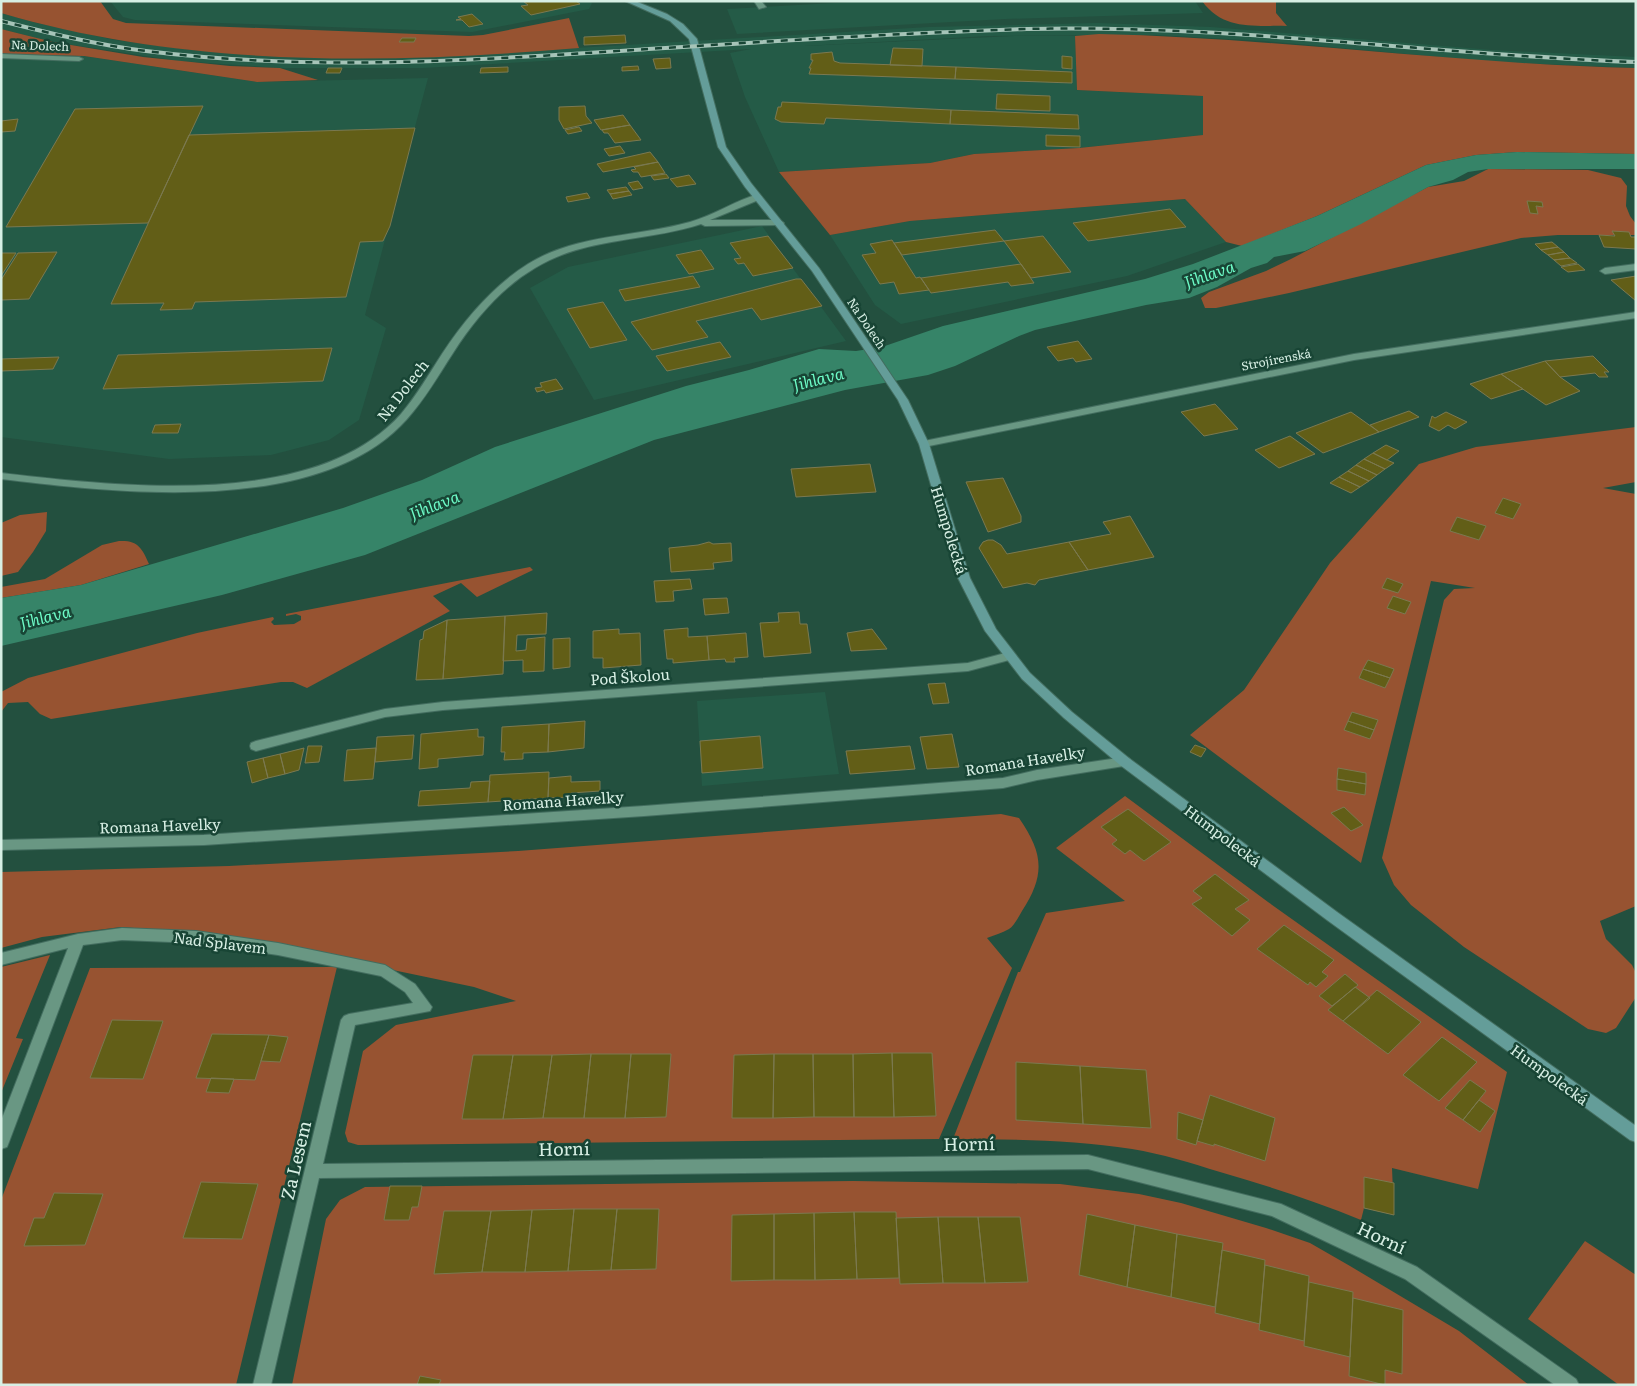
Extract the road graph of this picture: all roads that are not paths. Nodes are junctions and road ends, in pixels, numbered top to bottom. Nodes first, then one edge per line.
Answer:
1 (628, 1) edge
2 (1, 56) edge
3 (79, 59) dead end
4 (758, 197) junction
5 (697, 223) junction
6 (780, 223) junction
7 (1636, 267) edge
8 (1605, 271) dead end
9 (1636, 316) edge
10 (924, 444) junction
11 (1, 476) edge
12 (1009, 656) junction
13 (256, 746) dead end
14 (1125, 762) junction
15 (1, 845) edge
16 (78, 940) junction
17 (1, 959) edge
18 (425, 1007) joint
19 (1636, 1135) edge
20 (1, 1142) edge
21 (313, 1171) junction
22 (262, 1385) edge
23 (1570, 1385) edge

1 - 4 main road, Na Dolech
2 - 3 street, Na Dolech
4 - 5 street, Na Dolech
4 - 6 main road, Na Dolech
5 - 6 street, Na Dolech
5 - 11 street, Na Dolech
6 - 10 main road, Na Dolech
7 - 8 street
9 - 10 street, Strojírenská
10 - 12 main road, Humpolecká
12 - 13 street, Pod Školou
12 - 14 main road, Humpolecká
14 - 15 street, Romana Havelky
14 - 19 main road, Humpolecká
16 - 17 street, Nad Splavem
16 - 18 street, Nad Splavem
16 - 20 street
18 - 21 street, Za Lesem
21 - 22 street, Za Lesem
21 - 23 street, Horní

